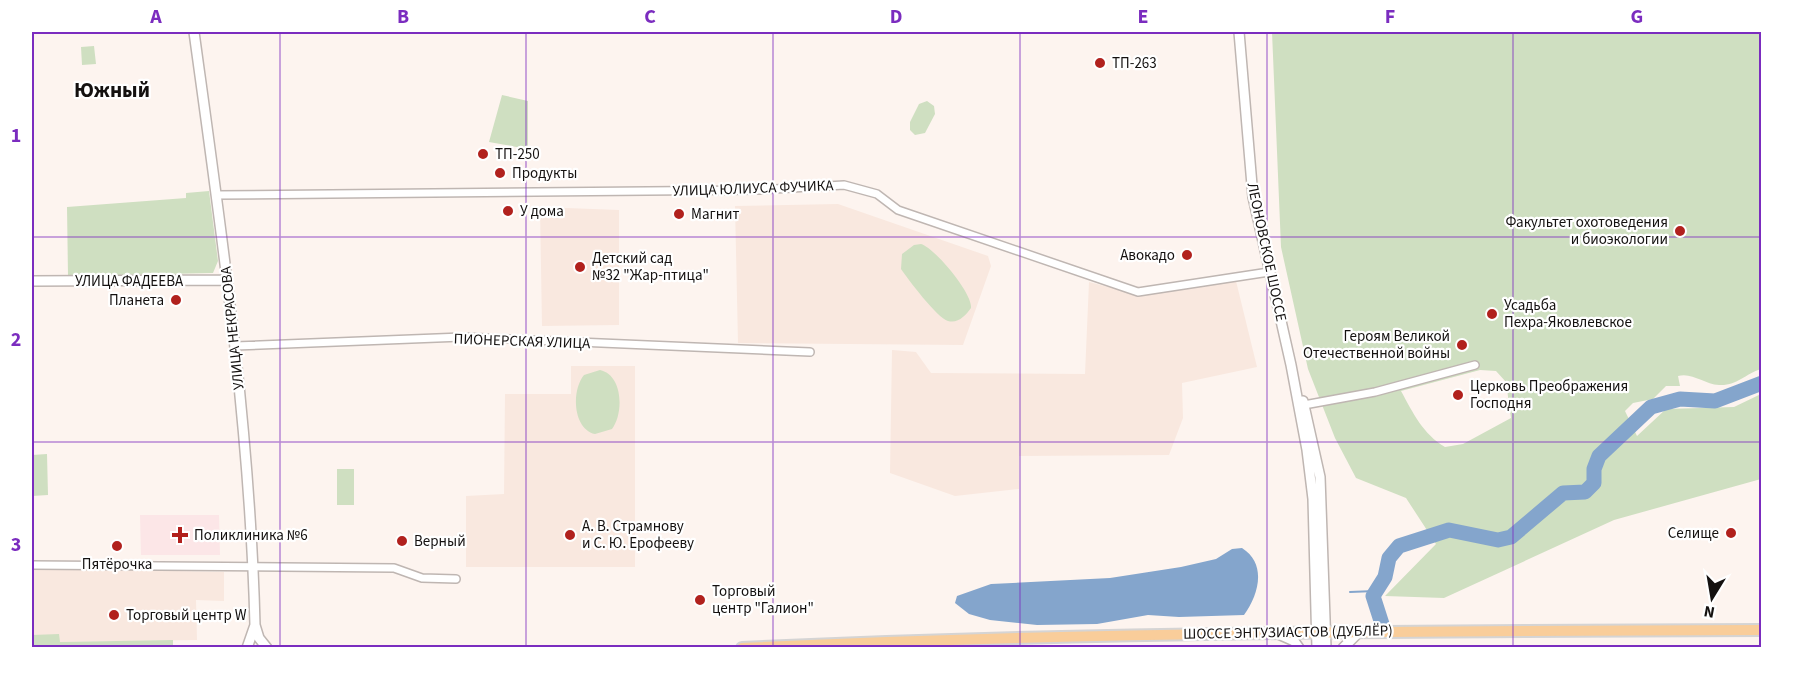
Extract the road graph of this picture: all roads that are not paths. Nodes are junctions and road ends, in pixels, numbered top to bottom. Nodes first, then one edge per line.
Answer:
1 (194, 32) edge
2 (1239, 32) edge
3 (216, 195) junction
4 (1269, 272) junction
5 (227, 280) junction
6 (32, 281) edge
7 (235, 346) junction
8 (810, 352) dead end
9 (1291, 364) junction
10 (1475, 365) dead end
11 (1304, 405) junction
12 (32, 565) edge
13 (254, 566) junction
14 (456, 579) dead end
15 (255, 625) junction
16 (1761, 630) edge
17 (1321, 631) junction
18 (1365, 631) junction
19 (1274, 632) junction
20 (247, 648) edge
21 (267, 648) edge
22 (742, 648) edge
23 (1299, 648) edge
24 (1317, 648) edge
25 (1326, 648) edge
26 (1342, 648) edge

1 - 3 main road, УЛИЦА НЕКРАСОВА
2 - 4 main road, ЛЕОНОВСКОЕ ШОССЕ
3 - 4 street, УЛИЦА ЮЛИУСА ФУЧИКА
3 - 5 main road, УЛИЦА НЕКРАСОВА
4 - 9 main road, ЛЕОНОВСКОЕ ШОССЕ
5 - 6 main road, УЛИЦА ФАДЕЕВА
5 - 7 main road, УЛИЦА НЕКРАСОВА
7 - 8 street, ПИОНЕРСКАЯ УЛИЦА
7 - 13 main road, УЛИЦА НЕКРАСОВА
9 - 11 main road, ЛЕОНОВСКОЕ ШОССЕ
9 - 17 main road, ЛЕОНОВСКОЕ ШОССЕ
10 - 11 street
11 - 17 main road, ЛЕОНОВСКОЕ ШОССЕ
12 - 13 street
13 - 14 street
13 - 15 main road, УЛИЦА НЕКРАСОВА
15 - 20 main road, УЛИЦА НЕКРАСОВА
15 - 21 main road, УЛИЦА НЕКРАСОВА
16 - 18 main road, ШОССЕ ЭНТУЗИАСТОВ (ДУБЛЁР)
17 - 18 main road, ШОССЕ ЭНТУЗИАСТОВ (ДУБЛЁР)
17 - 19 main road, ШОССЕ ЭНТУЗИАСТОВ (ДУБЛЁР)
17 - 24 main road, ЛЕОНОВСКОЕ ШОССЕ
17 - 25 main road, ЛЕОНОВСКОЕ ШОССЕ
18 - 26 main road
19 - 22 main road, ШОССЕ ЭНТУЗИАСТОВ (ДУБЛЁР)
19 - 23 main road

